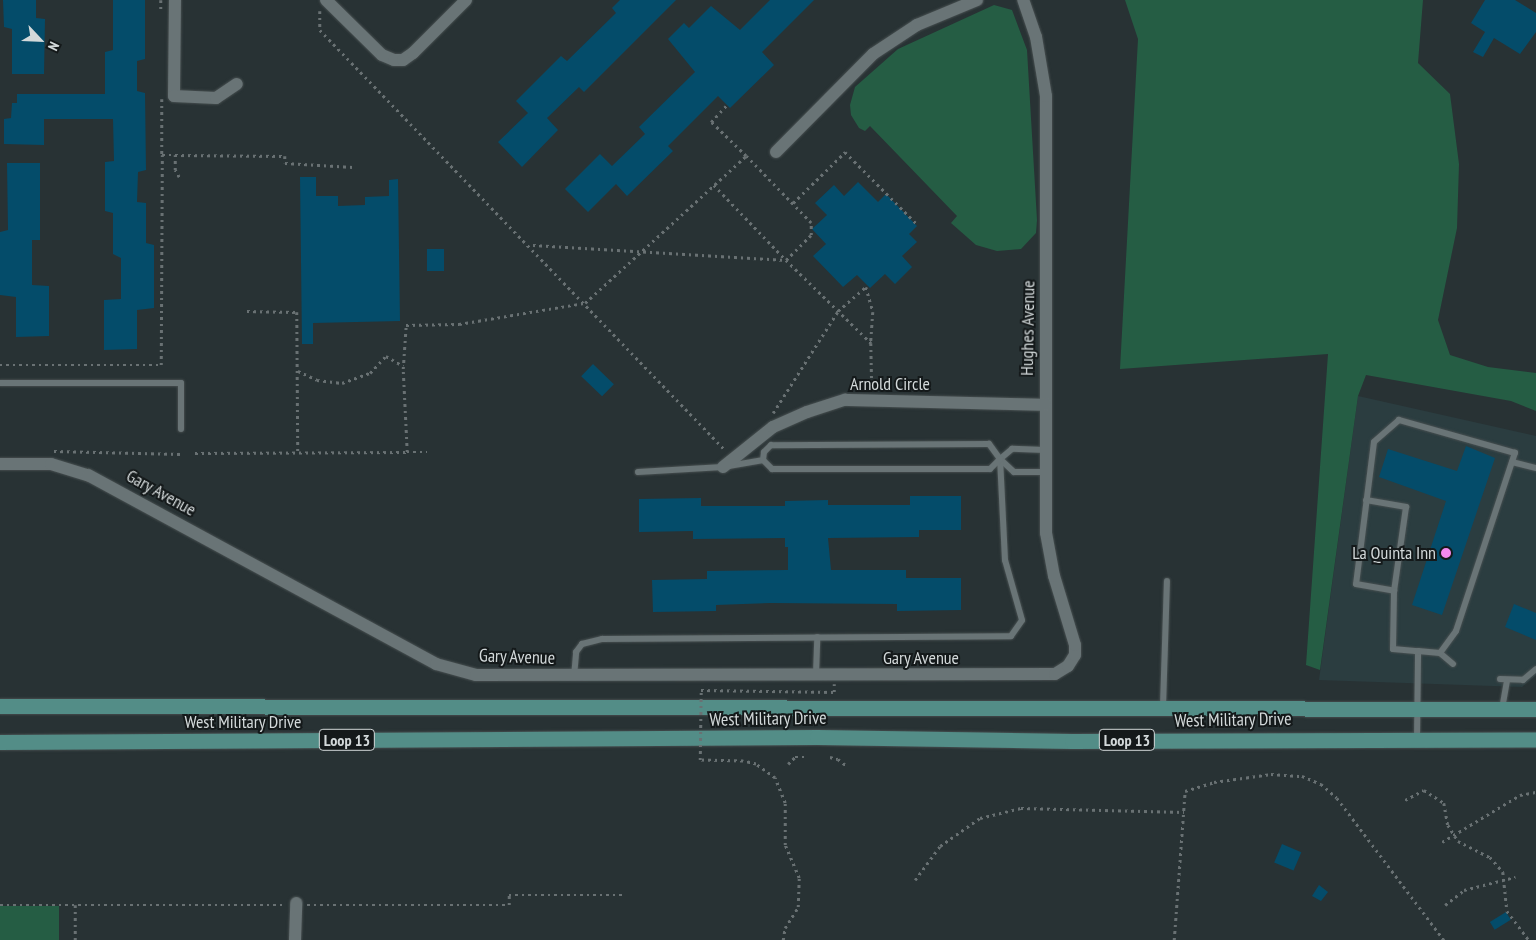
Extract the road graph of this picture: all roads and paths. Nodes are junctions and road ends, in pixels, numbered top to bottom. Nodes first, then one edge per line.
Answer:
1 (174, 0) edge
2 (466, 0) edge
3 (977, 0) edge
4 (1023, 0) edge
5 (323, 5) edge
6 (237, 84) dead end
7 (727, 105) dead end
8 (776, 152) dead end
9 (162, 155) dead end
10 (746, 156) junction
11 (353, 167) dead end
12 (179, 177) dead end
13 (714, 185) junction
14 (793, 204) junction
15 (918, 225) dead end
16 (531, 245) junction
17 (640, 252) junction
18 (786, 260) junction
19 (585, 303) junction
20 (247, 311) dead end
21 (838, 311) junction
22 (871, 343) junction
23 (0, 365) edge
24 (403, 366) junction
25 (298, 371) junction
26 (0, 383) edge
27 (872, 400) junction
28 (1045, 405) junction
29 (181, 429) dead end
30 (766, 434) junction
31 (778, 445) junction
32 (1045, 450) junction
33 (726, 451) dead end
34 (45, 452) dead end
35 (407, 452) junction
36 (426, 452) dead end
37 (195, 453) dead end
38 (298, 453) junction
39 (181, 454) dead end
40 (1000, 459) junction
41 (763, 460) junction
42 (1512, 462) junction
43 (0, 464) edge
44 (723, 466) junction
45 (1536, 468) edge
46 (638, 472) dead end
47 (1045, 472) junction
48 (1366, 500) junction
49 (1167, 582) dead end
50 (1394, 591) junction
51 (817, 636) junction
52 (1418, 651) junction
53 (1440, 654) junction
54 (1075, 655) joint
55 (1453, 664) dead end
56 (1536, 669) edge
57 (816, 676) junction
58 (574, 677) junction
59 (834, 692) dead end
60 (0, 706) edge
61 (1163, 708) junction
62 (1417, 709) junction
63 (1502, 709) junction
64 (1536, 709) edge
65 (1416, 739) junction
66 (1536, 739) edge
67 (0, 742) edge
68 (805, 757) dead end
69 (830, 757) dead end
70 (788, 764) dead end
71 (848, 766) dead end
72 (1536, 792) edge
73 (1405, 800) dead end
74 (1184, 812) junction
75 (1454, 835) junction
76 (1442, 842) dead end
77 (1515, 877) dead end
78 (915, 880) dead end
79 (1505, 880) junction
80 (625, 895) dead end
81 (296, 904) junction
82 (0, 905) edge
83 (75, 905) junction
84 (1445, 905) dead end
85 (75, 940) edge
86 (296, 940) edge
87 (783, 940) edge
88 (1174, 940) edge
89 (1444, 940) edge
90 (1529, 940) edge

1 - 6 street
2 - 5 street
3 - 8 street
4 - 28 street, Hughes Avenue
5 - 16 path
7 - 10 path
9 - 23 path
10 - 13 path
10 - 14 path
11 - 12 path
13 - 17 path
13 - 18 path
14 - 15 path
14 - 18 path
16 - 17 path
16 - 19 path
17 - 18 path
17 - 19 path
18 - 21 path
19 - 24 path
19 - 33 path
20 - 25 path
21 - 22 path
21 - 22 path
21 - 30 path
22 - 27 path
24 - 25 path
24 - 35 path
25 - 38 path
26 - 29 lane
27 - 28 street, Arnold Circle
27 - 30 street, Arnold Circle
28 - 32 street, Hughes Avenue
30 - 31 lane
30 - 44 street, Arnold Circle
31 - 40 lane
31 - 41 lane
32 - 40 lane
32 - 47 street, Hughes Avenue
34 - 39 path
35 - 36 path
35 - 38 path
37 - 38 path
40 - 41 lane
40 - 47 lane
40 - 51 lane
41 - 44 lane
42 - 45 lane
42 - 48 lane
42 - 53 lane
43 - 58 street, Gary Avenue
44 - 46 lane
47 - 54 street, Hughes Avenue
48 - 50 lane
48 - 50 lane
49 - 61 lane
50 - 52 lane
51 - 57 lane
51 - 58 lane
52 - 53 lane
52 - 62 lane
53 - 55 lane
54 - 57 street, Gary Avenue
56 - 63 lane
57 - 58 street, Gary Avenue
59 - 87 path, bridge
60 - 61 main road, West Military Drive / Loop 13
61 - 62 main road, West Military Drive / Loop 13
62 - 63 main road, West Military Drive / Loop 13
62 - 65 lane
63 - 64 main road, West Military Drive / Loop 13
65 - 66 main road, West Military Drive / Loop 13
65 - 67 main road, West Military Drive / Loop 13
68 - 70 path
69 - 71 path
72 - 75 path
73 - 75 path
74 - 78 path
74 - 88 path
74 - 89 path
75 - 76 path
75 - 79 path
77 - 79 path
79 - 84 path
79 - 90 path
80 - 81 path
81 - 83 path
81 - 86 street
82 - 83 path
83 - 85 path

